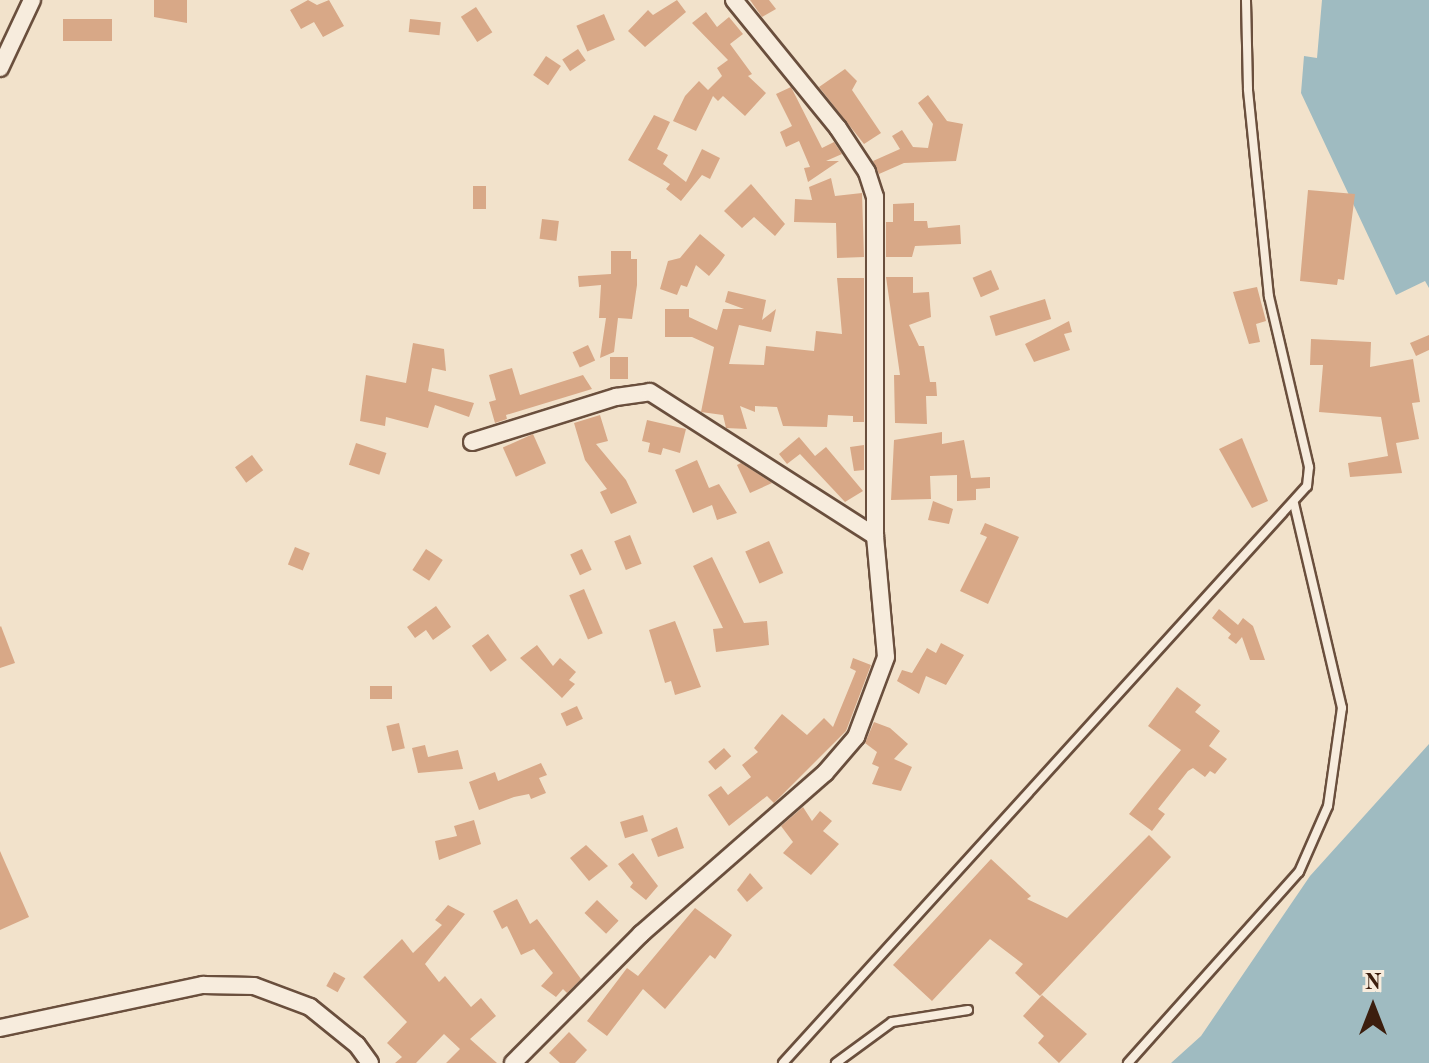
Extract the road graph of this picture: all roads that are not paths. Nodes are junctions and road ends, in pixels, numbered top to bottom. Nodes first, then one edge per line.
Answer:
1 (32, 0) edge
2 (734, 0) edge
3 (1246, 0) edge
4 (0, 68) edge
5 (472, 442) dead end
6 (1294, 504) junction
7 (875, 536) junction
8 (968, 1010) dead end
9 (0, 1028) edge
10 (370, 1063) edge
11 (513, 1063) edge
12 (783, 1063) edge
13 (836, 1063) edge
14 (1128, 1063) edge

1 - 4 street
2 - 7 street
3 - 6 lane
5 - 7 street
6 - 12 lane
6 - 14 lane
7 - 11 street
8 - 13 lane
9 - 10 street

